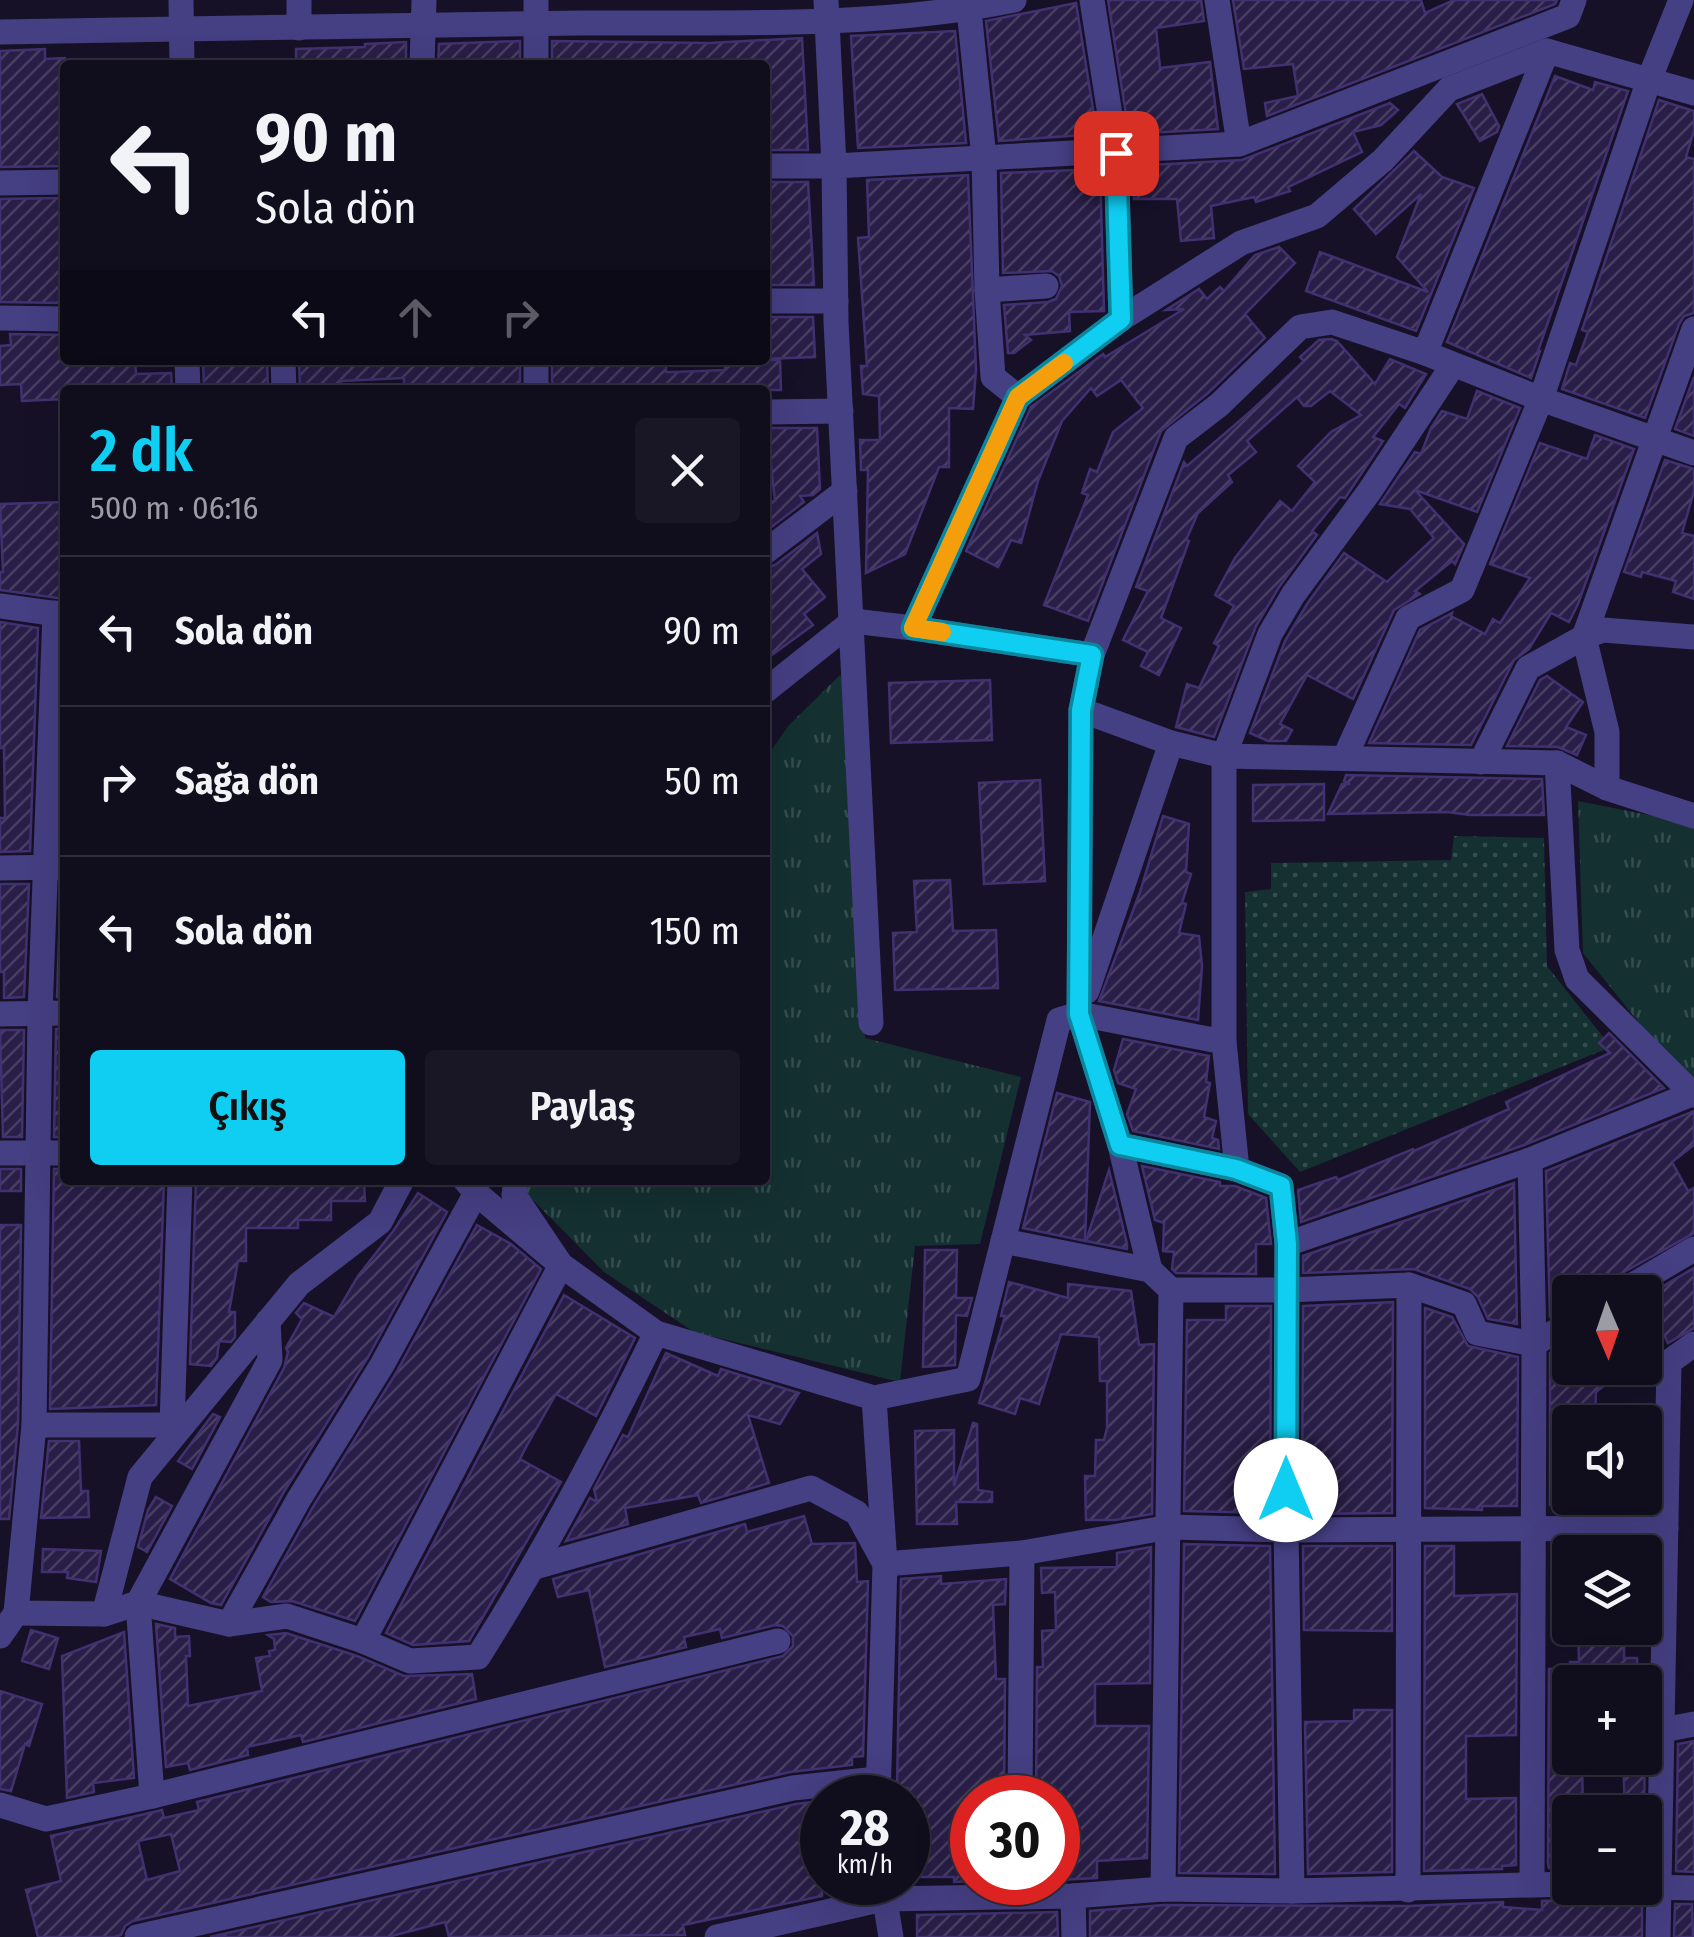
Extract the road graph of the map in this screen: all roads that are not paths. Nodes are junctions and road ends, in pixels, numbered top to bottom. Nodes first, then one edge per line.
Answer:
1 (182, 0) edge
2 (299, 0) edge
3 (1014, 0) edge
4 (1092, 0) edge
5 (1217, 0) edge
6 (1574, 0) edge
7 (1682, 0) edge
8 (969, 5) edge
9 (827, 10) edge
10 (423, 12) edge
11 (536, 12) edge
12 (299, 28) junction
13 (182, 29) junction
14 (0, 32) edge
15 (1548, 51) junction
16 (182, 60) edge
17 (422, 60) edge
18 (536, 60) edge
19 (1650, 80) junction
20 (1694, 92) edge
21 (1239, 144) junction
22 (1116, 153) junction
23 (984, 158) junction
24 (770, 166) edge
25 (834, 166) junction
26 (60, 182) edge
27 (0, 183) edge
28 (1046, 286) dead end
29 (987, 290) junction
30 (770, 301) edge
31 (836, 301) junction
32 (0, 318) edge
33 (60, 318) edge
34 (1121, 319) junction
35 (1694, 330) edge
36 (1425, 353) junction
37 (1454, 365) junction
38 (1018, 397) junction
39 (1541, 399) junction
40 (842, 411) junction
41 (770, 412) edge
42 (1654, 440) junction
43 (1694, 452) edge
44 (846, 491) junction
45 (770, 548) edge
46 (0, 606) edge
47 (60, 614) edge
48 (853, 621) junction
49 (913, 628) junction
50 (1584, 636) junction
51 (1694, 637) edge
52 (1092, 655) junction
53 (770, 687) edge
54 (1081, 710) junction
55 (1171, 743) junction
56 (1224, 756) junction
57 (1345, 757) junction
58 (1481, 762) junction
59 (1557, 763) junction
60 (1606, 788) junction
61 (1694, 816) edge
62 (55, 867) edge
63 (0, 868) edge
64 (52, 1013) edge
65 (0, 1014) edge
66 (1079, 1014) junction
67 (872, 1022) dead end
68 (1224, 1042) junction
69 (1694, 1094) edge
70 (1120, 1145) junction
71 (0, 1152) edge
72 (52, 1154) edge
73 (1530, 1160) junction
74 (1236, 1169) junction
75 (180, 1185) edge
76 (399, 1185) edge
77 (515, 1185) edge
78 (471, 1186) edge
79 (1003, 1240) junction
80 (1287, 1244) junction
81 (1694, 1249) edge
82 (562, 1266) junction
83 (1150, 1270) junction
84 (1650, 1275) edge
85 (1409, 1285) junction
86 (1171, 1290) junction
87 (1286, 1290) junction
88 (268, 1321) junction
89 (656, 1332) junction
90 (1552, 1334) edge
91 (1534, 1344) junction
92 (1694, 1344) edge
93 (874, 1398) junction
94 (34, 1426) junction
95 (1170, 1526) junction
96 (1407, 1528) junction
97 (1534, 1528) junction
98 (1666, 1528) junction
99 (1286, 1530) junction
100 (1022, 1553) junction
101 (885, 1564) junction
102 (535, 1566) junction
103 (138, 1603) junction
104 (16, 1614) junction
105 (104, 1614) junction
106 (230, 1624) junction
107 (0, 1636) edge
108 (778, 1640) dead end
109 (363, 1642) junction
110 (1694, 1724) edge
111 (1663, 1730) junction
112 (878, 1775) edge
113 (1020, 1775) edge
114 (800, 1788) edge
115 (1658, 1795) edge
116 (152, 1796) junction
117 (0, 1805) edge
118 (1532, 1884) junction
119 (1552, 1884) edge
120 (1662, 1887) edge
121 (1694, 1888) edge
122 (1163, 1889) junction
123 (1408, 1890) junction
124 (1292, 1891) junction
125 (1080, 1895) edge
126 (832, 1905) edge
127 (885, 1905) edge
128 (1073, 1905) edge
129 (1654, 1905) edge
130 (137, 1937) edge
131 (717, 1937) edge
132 (891, 1937) edge
133 (1074, 1937) edge
134 (1658, 1937) edge

1 - 13 street
2 - 12 street
3 - 8 street
4 - 22 street
5 - 21 street
6 - 21 street
7 - 19 street
8 - 9 street
8 - 23 street
9 - 11 street
9 - 25 street
10 - 11 street
10 - 12 street
10 - 17 street
11 - 18 street
12 - 13 street
13 - 14 street
13 - 16 street
15 - 19 street
15 - 34 street
15 - 36 street
19 - 20 street
19 - 39 street
21 - 22 street
22 - 23 street
22 - 34 street
23 - 25 street
23 - 29 street
24 - 25 street
25 - 31 street
26 - 27 street
28 - 29 street
29 - 38 street
30 - 31 street
31 - 40 street
32 - 33 street
34 - 38 street
35 - 42 street
36 - 37 street
36 - 52 street
37 - 39 street
37 - 56 street
38 - 49 street
39 - 42 street
39 - 57 street
40 - 41 street
40 - 44 street
42 - 43 street
42 - 50 street
44 - 45 street
44 - 48 street
46 - 47 street
47 - 62 street
48 - 49 street
48 - 53 street
48 - 67 street
49 - 52 street
50 - 51 street
50 - 58 street
50 - 60 street
52 - 54 street
54 - 55 street
54 - 66 street
55 - 56 street
55 - 66 street
56 - 57 street
56 - 68 street
57 - 58 street
58 - 59 street
59 - 60 street
59 - 69 street
60 - 61 street
62 - 63 street
62 - 64 street
64 - 65 street
64 - 72 street
66 - 68 street
66 - 70 street
66 - 79 street
68 - 74 street
69 - 73 street
70 - 74 street
70 - 83 street
71 - 72 street
72 - 94 street
73 - 80 street
73 - 91 street
74 - 80 street
75 - 94 street
76 - 88 street
77 - 82 street
78 - 82 street
78 - 106 street
79 - 83 street
79 - 93 street
80 - 87 street
81 - 84 street
82 - 89 street
82 - 109 street
83 - 86 street
85 - 87 street
85 - 91 street
85 - 96 street
86 - 87 street
86 - 95 street
87 - 99 street
88 - 103 street
88 - 105 street
89 - 93 street
89 - 102 street
90 - 91 street
91 - 97 street
92 - 98 street
93 - 101 street
94 - 104 street
95 - 99 street
95 - 100 street
95 - 122 street
96 - 97 street
96 - 99 street
96 - 123 street
97 - 98 street
97 - 118 street
98 - 111 street
99 - 124 street
100 - 101 street
100 - 113 street
101 - 102 street
101 - 112 street
102 - 109 street
103 - 105 street
103 - 106 street
103 - 116 street
104 - 105 street
104 - 107 street
106 - 109 street
108 - 116 street
110 - 111 street
111 - 115 street
114 - 130 street
116 - 117 street
118 - 119 street
118 - 123 street
120 - 121 street
122 - 124 street
122 - 125 street
123 - 124 street
126 - 131 street
127 - 132 street
128 - 133 street
129 - 134 street

